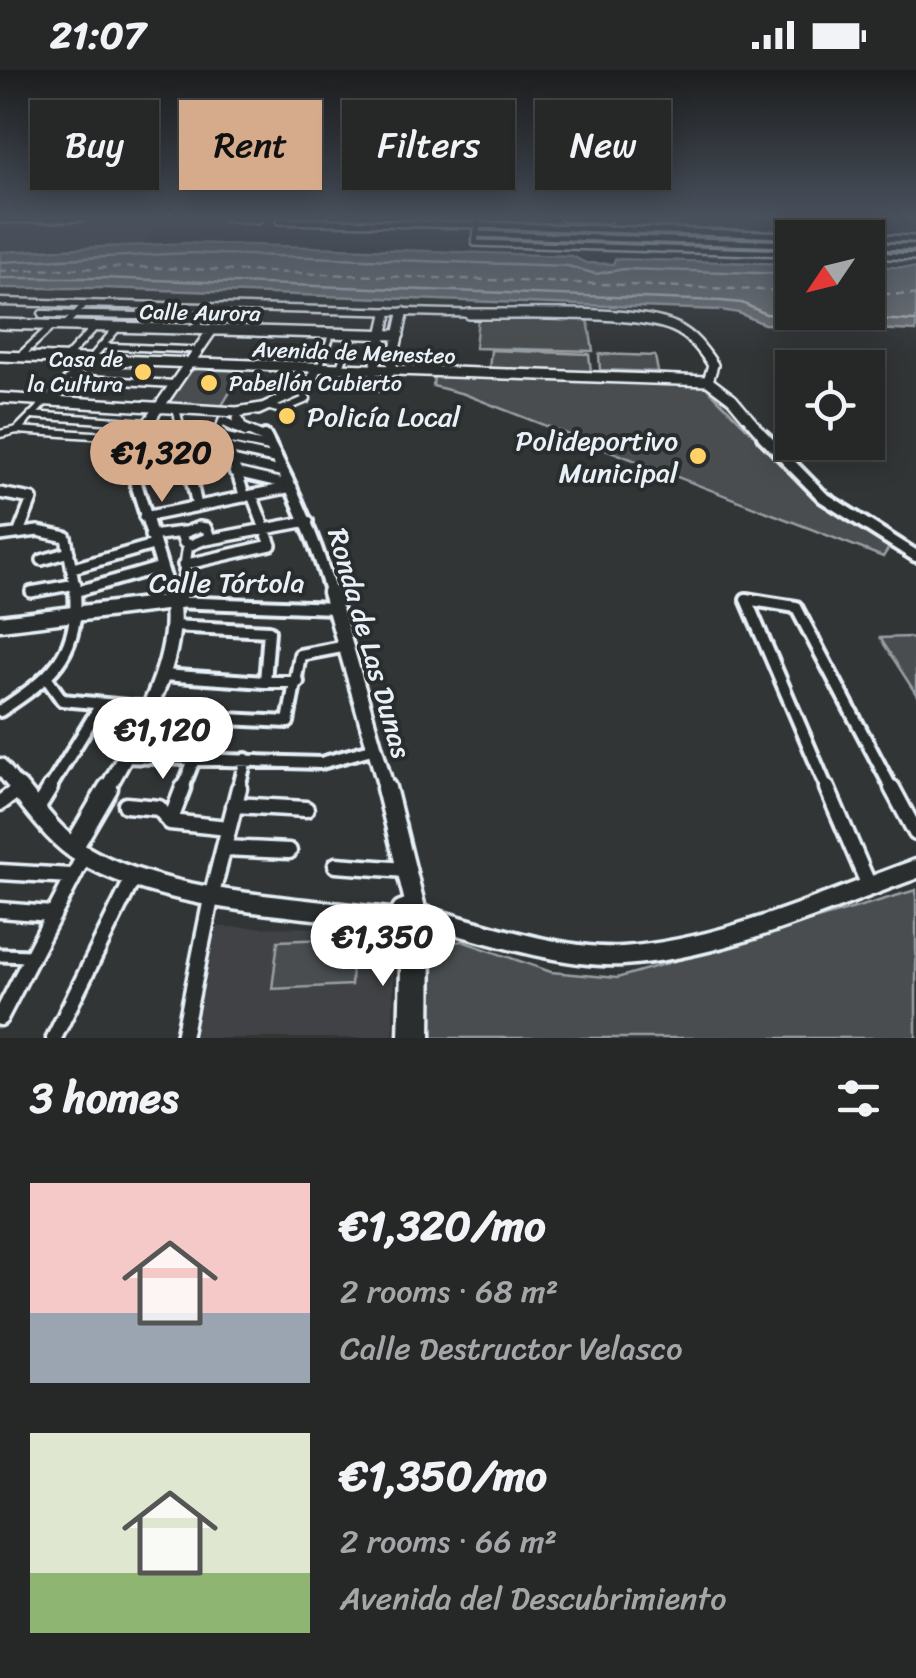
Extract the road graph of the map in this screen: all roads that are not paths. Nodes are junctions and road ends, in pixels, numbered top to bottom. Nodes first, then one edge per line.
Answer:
1 (0, 302) edge
2 (52, 304) junction
3 (84, 304) junction
4 (116, 305) junction
5 (206, 309) junction
6 (141, 311) junction
7 (388, 311) junction
8 (404, 311) junction
9 (42, 314) junction
10 (74, 315) junction
11 (106, 316) junction
12 (31, 325) junction
13 (52, 326) junction
14 (64, 326) junction
15 (2, 327) edge
16 (95, 327) junction
17 (117, 328) junction
18 (128, 328) junction
19 (194, 330) junction
20 (212, 330) junction
21 (352, 334) junction
22 (383, 335) junction
23 (399, 336) junction
24 (330, 338) dead end
25 (101, 346) junction
26 (198, 350) junction
27 (0, 356) edge
28 (18, 357) junction
29 (66, 359) junction
30 (88, 360) junction
31 (188, 364) junction
32 (317, 369) junction
33 (339, 370) junction
34 (374, 371) junction
35 (389, 372) junction
36 (69, 378) junction
37 (708, 380) junction
38 (174, 384) junction
39 (0, 398) edge
40 (46, 400) junction
41 (159, 407) junction
42 (176, 408) junction
43 (31, 415) junction
44 (147, 423) junction
45 (228, 425) junction
46 (17, 430) junction
47 (0, 434) edge
48 (181, 439) junction
49 (132, 448) junction
50 (279, 464) junction
51 (232, 465) junction
52 (188, 470) junction
53 (0, 493) edge
54 (248, 496) junction
55 (200, 505) junction
56 (144, 516) junction
57 (308, 521) junction
58 (202, 527) junction
59 (266, 530) junction
60 (19, 532) junction
61 (183, 532) junction
62 (0, 536) edge
63 (206, 540) junction
64 (151, 541) junction
65 (188, 544) junction
66 (69, 552) junction
67 (916, 556) edge
68 (42, 560) dead end
69 (183, 565) junction
70 (161, 567) junction
71 (73, 568) junction
72 (77, 587) junction
73 (31, 592) dead end
74 (176, 603) junction
75 (335, 608) junction
76 (80, 614) junction
77 (0, 623) edge
78 (172, 626) junction
79 (347, 646) junction
80 (162, 675) junction
81 (48, 680) junction
82 (265, 682) junction
83 (298, 682) junction
84 (100, 706) junction
85 (0, 711) edge
86 (147, 711) junction
87 (375, 748) junction
88 (123, 757) junction
89 (195, 757) junction
90 (246, 758) junction
91 (0, 766) edge
92 (19, 790) junction
93 (0, 804) edge
94 (126, 805) dead end
95 (234, 805) junction
96 (38, 808) junction
97 (306, 809) dead end
98 (170, 822) junction
99 (228, 828) junction
100 (916, 833) edge
101 (224, 848) junction
102 (289, 851) dead end
103 (78, 852) junction
104 (336, 865) dead end
105 (916, 868) edge
106 (409, 870) junction
107 (0, 872) edge
108 (71, 876) junction
109 (134, 876) junction
110 (870, 886) junction
111 (212, 894) junction
112 (0, 910) edge
113 (51, 914) junction
114 (419, 922) junction
115 (0, 955) edge
116 (32, 956) junction
117 (0, 1018) edge
118 (54, 1038) edge
119 (182, 1038) edge
120 (408, 1038) edge
121 (421, 1038) edge

1 - 2 street
2 - 3 street
2 - 9 street
3 - 4 street
3 - 10 street
4 - 6 street
4 - 11 street
5 - 6 street
5 - 7 street
5 - 19 street
6 - 11 street
6 - 18 street
7 - 8 street
7 - 22 street
8 - 23 street
8 - 37 street
9 - 10 street
9 - 12 street
10 - 11 street
10 - 14 street
11 - 16 street
12 - 13 street, Calle Aurora
12 - 15 street, Calle Aurora
13 - 14 street, Calle Aurora
13 - 28 street
14 - 16 street, Calle Aurora
16 - 17 street, Calle Aurora
16 - 29 street
17 - 18 street, Calle Aurora
17 - 25 street
18 - 19 street, Calle Aurora
19 - 20 street, Calle Aurora
20 - 21 street, Calle Aurora
20 - 26 street
21 - 22 street, Calle Aurora
21 - 33 street
22 - 23 street, Calle Aurora
22 - 34 street
23 - 35 street
24 - 32 street
25 - 26 street
25 - 30 street
26 - 31 street
27 - 28 street, Avenida de Menesteo
28 - 29 street, Avenida de Menesteo
29 - 30 street, Avenida de Menesteo
30 - 31 street, Avenida de Menesteo
30 - 36 street
31 - 32 street, Avenida de Menesteo
31 - 38 street
32 - 33 street, Avenida de Menesteo
32 - 45 street
33 - 34 street, Avenida de Menesteo
34 - 35 street, Avenida de Menesteo
34 - 35 street
35 - 37 street, Avenida de Menesteo
36 - 38 street
36 - 40 street
37 - 67 street
38 - 41 street
39 - 40 street
40 - 41 street
40 - 43 street
41 - 42 street
41 - 44 street
42 - 45 street
42 - 48 street
43 - 44 street
43 - 46 street
44 - 49 street
45 - 48 street
45 - 49 street
45 - 50 street
45 - 50 street
45 - 50 street
45 - 51 street
46 - 47 street
46 - 49 street
48 - 49 street
48 - 52 street
49 - 56 street
50 - 51 street
50 - 51 street
50 - 54 street
50 - 57 street, Ronda de Las Dunas
51 - 52 street
51 - 54 street
52 - 55 street
53 - 60 street
54 - 55 street
54 - 59 street
55 - 56 street
55 - 58 street
56 - 64 street
57 - 59 street
57 - 75 street, Ronda de Las Dunas
58 - 61 street
58 - 63 street
59 - 63 street
59 - 69 street
60 - 62 street
60 - 66 street
61 - 64 street
61 - 65 street
63 - 65 street
64 - 70 street
64 - 71 street
65 - 69 street
66 - 68 street
66 - 71 street
69 - 74 street
70 - 72 street
70 - 74 street
71 - 72 street
72 - 73 street
72 - 76 street
74 - 75 street, Calle Tórtola
74 - 76 street, Calle Tórtola
74 - 78 street
75 - 79 street, Ronda de Las Dunas
76 - 77 street, Calle Tórtola
76 - 81 street
78 - 80 street
78 - 82 street
79 - 83 street
79 - 87 street, Ronda de Las Dunas
80 - 82 street
80 - 86 street
81 - 84 street
81 - 85 street
82 - 83 street
83 - 86 street
84 - 86 street
84 - 96 street
86 - 88 street
87 - 90 street
87 - 106 street, Ronda de Las Dunas
88 - 89 street
88 - 103 street
89 - 90 street
89 - 98 street
90 - 95 street
91 - 92 street
92 - 93 street
92 - 96 street
94 - 98 street
95 - 97 street
95 - 99 street
96 - 103 street
98 - 99 street
99 - 101 street
100 - 110 street
101 - 102 street
101 - 111 street
103 - 108 street
103 - 109 street
104 - 106 street
105 - 110 street
106 - 114 street, Ronda de Las Dunas
107 - 108 street
108 - 113 street
109 - 111 street
109 - 118 street
110 - 114 street
111 - 114 street
111 - 119 street
112 - 113 street
113 - 116 street
114 - 120 street
114 - 121 street
115 - 116 street
116 - 117 street

